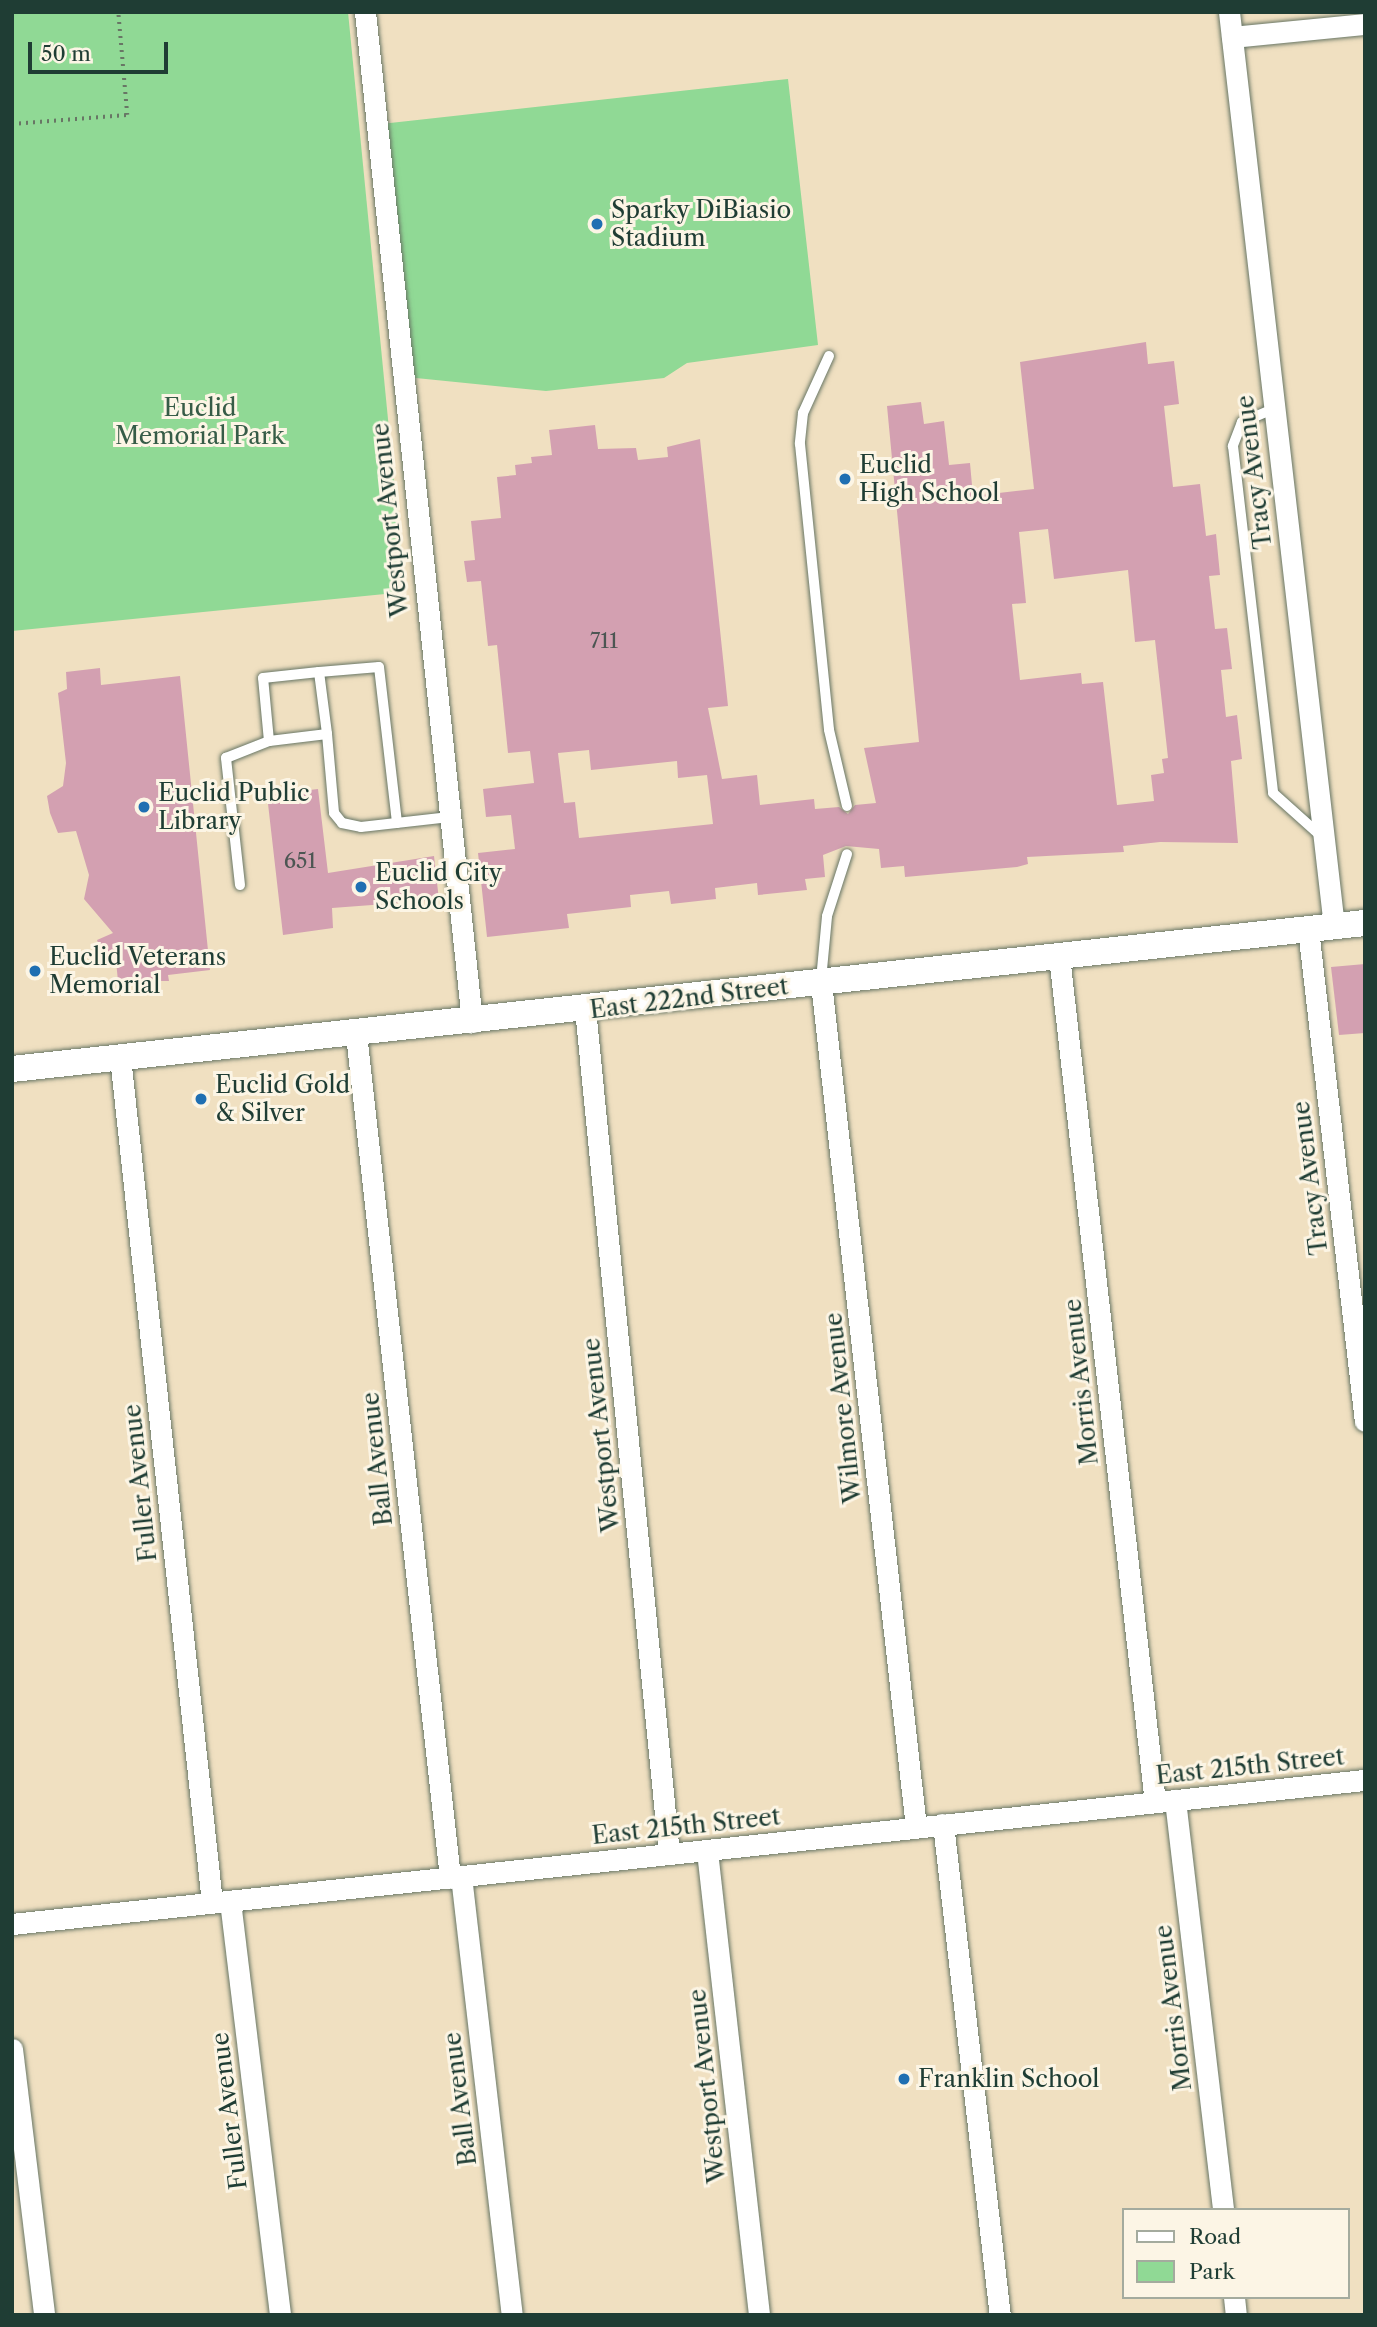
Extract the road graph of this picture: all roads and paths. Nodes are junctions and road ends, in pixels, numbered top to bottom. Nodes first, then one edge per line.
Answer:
1 (118, 12) edge
2 (365, 12) edge
3 (1229, 12) edge
4 (1365, 24) edge
5 (1232, 37) junction
6 (12, 124) edge
7 (829, 356) dead end
8 (1273, 409) junction
9 (319, 672) junction
10 (327, 734) junction
11 (269, 741) junction
12 (847, 806) dead end
13 (449, 817) junction
14 (397, 823) junction
15 (1323, 837) junction
16 (847, 854) dead end
17 (240, 885) dead end
18 (1365, 923) edge
19 (1334, 926) junction
20 (1308, 929) junction
21 (1059, 956) junction
22 (821, 982) junction
23 (585, 1009) junction
24 (472, 1022) junction
25 (356, 1034) junction
26 (120, 1057) junction
27 (12, 1069) edge
28 (1365, 1421) edge
29 (1365, 1780) edge
30 (1165, 1801) junction
31 (943, 1824) junction
32 (916, 1827) junction
33 (707, 1850) junction
34 (669, 1854) junction
35 (455, 1877) junction
36 (221, 1901) junction
37 (12, 1924) edge
38 (12, 2049) edge
39 (1223, 2208) edge
40 (44, 2315) edge
41 (280, 2315) edge
42 (512, 2315) edge
43 (760, 2315) edge
44 (1000, 2315) edge

1 - 6 path
2 - 13 street, Westport Avenue
3 - 5 street, Tracy Avenue
4 - 5 street
5 - 8 street, Tracy Avenue
7 - 12 lane
8 - 15 street, Tracy Avenue
8 - 15 lane
9 - 10 lane
9 - 11 lane
9 - 14 lane
10 - 11 lane
10 - 14 lane
11 - 17 lane
13 - 14 lane
13 - 24 street, Westport Avenue
15 - 19 street, Tracy Avenue
16 - 22 lane
18 - 19 street, East 222nd Street
19 - 20 street, East 222nd Street
20 - 21 street, East 222nd Street
20 - 28 street, Tracy Avenue
21 - 22 street, East 222nd Street
21 - 30 street, Morris Avenue
22 - 23 street, East 222nd Street
22 - 32 street, Wilmore Avenue
23 - 24 street, East 222nd Street
23 - 34 street, Westport Avenue
24 - 25 street, East 222nd Street
25 - 26 street, East 222nd Street
25 - 35 street, Ball Avenue
26 - 27 street, East 222nd Street
26 - 36 street, Fuller Avenue
29 - 30 street, East 215th Street
30 - 31 street, East 215th Street
30 - 39 street, Morris Avenue
31 - 32 street, East 215th Street
31 - 44 street
32 - 33 street, East 215th Street
33 - 34 street, East 215th Street
33 - 43 street, Westport Avenue
34 - 35 street, East 215th Street
35 - 36 street, East 215th Street
35 - 42 street, Ball Avenue
36 - 37 street, East 215th Street
36 - 41 street, Fuller Avenue
38 - 40 street

